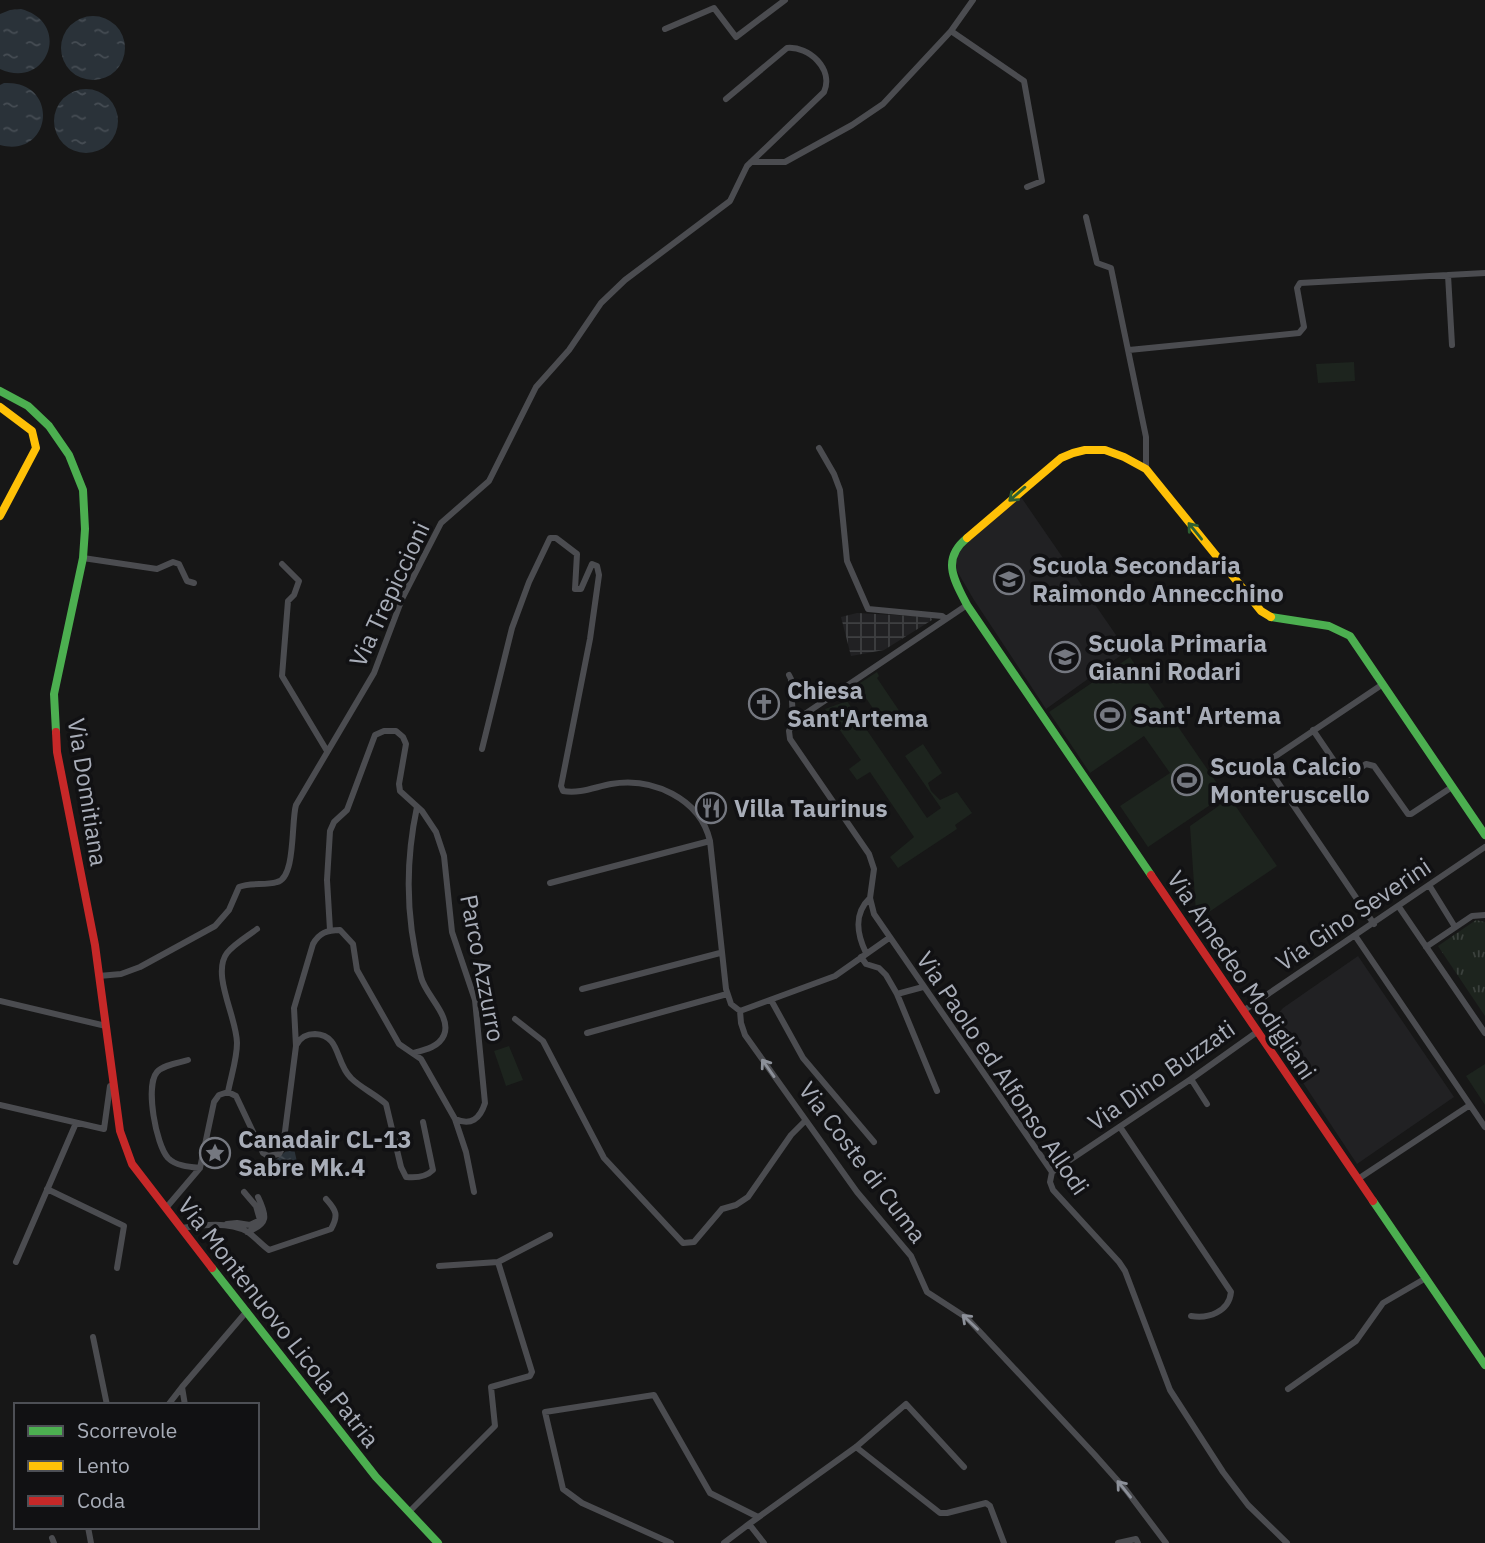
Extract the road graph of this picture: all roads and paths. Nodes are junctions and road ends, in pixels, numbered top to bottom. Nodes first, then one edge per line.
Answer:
1 (785, 0) edge
2 (973, 0) edge
3 (665, 29) dead end
4 (951, 31) junction
5 (726, 99) dead end
6 (751, 162) junction
7 (1027, 187) dead end
8 (1086, 217) dead end
9 (1485, 274) edge
10 (1448, 275) junction
11 (1452, 345) dead end
12 (1129, 350) junction
13 (0, 391) edge
14 (0, 407) edge
15 (818, 448) dead end
16 (1146, 469) junction
17 (0, 516) edge
18 (83, 558) junction
19 (282, 564) dead end
20 (194, 583) dead end
21 (967, 606) junction
22 (946, 620) junction
23 (789, 675) dead end
24 (1383, 684) junction
25 (793, 722) junction
26 (1313, 730) junction
27 (481, 749) dead end
28 (327, 751) junction
29 (1452, 787) junction
30 (417, 807) junction
31 (1485, 835) edge
32 (710, 841) junction
33 (1485, 847) edge
34 (550, 883) dead end
35 (1429, 885) junction
36 (870, 898) junction
37 (1399, 906) junction
38 (859, 915) junction
39 (874, 915) junction
40 (1485, 915) edge
41 (1374, 924) junction
42 (1455, 927) junction
43 (257, 929) dead end
44 (330, 930) junction
45 (1356, 937) junction
46 (892, 941) junction
47 (1426, 947) junction
48 (720, 953) junction
49 (863, 955) junction
50 (99, 976) junction
51 (923, 987) junction
52 (582, 989) dead end
53 (897, 993) junction
54 (727, 994) junction
55 (771, 1000) junction
56 (0, 1001) edge
57 (740, 1011) junction
58 (1243, 1012) junction
59 (515, 1019) dead end
60 (106, 1026) junction
61 (1256, 1032) junction
62 (587, 1033) dead end
63 (1485, 1033) edge
64 (296, 1045) junction
65 (412, 1053) junction
66 (188, 1060) dead end
67 (112, 1078) junction
68 (1191, 1079) junction
69 (937, 1091) dead end
70 (228, 1092) junction
71 (1207, 1104) dead end
72 (0, 1105) edge
73 (1470, 1105) junction
74 (116, 1109) joint
75 (455, 1119) junction
76 (805, 1121) junction
77 (423, 1122) dead end
78 (76, 1123) junction
79 (1120, 1127) junction
80 (1485, 1127) edge
81 (874, 1142) dead end
82 (200, 1168) junction
83 (1052, 1172) junction
84 (1358, 1179) junction
85 (47, 1189) junction
86 (244, 1192) dead end
87 (474, 1192) dead end
88 (258, 1197) dead end
89 (326, 1199) dead end
90 (166, 1208) junction
91 (222, 1226) junction
92 (182, 1228) junction
93 (247, 1232) junction
94 (550, 1235) dead end
95 (16, 1262) dead end
96 (498, 1262) junction
97 (439, 1266) dead end
98 (117, 1268) dead end
99 (1426, 1278) junction
100 (247, 1311) junction
101 (1191, 1316) dead end
102 (93, 1338) dead end
103 (1485, 1365) edge
104 (182, 1387) junction
105 (1288, 1389) dead end
106 (107, 1403) edge
107 (170, 1403) edge
108 (186, 1403) edge
109 (856, 1447) junction
110 (964, 1467) dead end
111 (409, 1512) junction
112 (758, 1517) junction
113 (749, 1524) junction
114 (438, 1543) edge
115 (671, 1543) edge
116 (724, 1543) edge
117 (764, 1543) edge
118 (1004, 1543) edge
119 (1118, 1543) edge
120 (1138, 1543) edge
121 (1166, 1543) edge
122 (1287, 1543) edge

1 - 3 street
2 - 4 street
4 - 6 street
4 - 7 street
5 - 6 street, Via Trepiccioni
6 - 28 street, Via Trepiccioni
8 - 12 street
9 - 10 street
10 - 11 street
10 - 12 street
12 - 16 street
13 - 18 street, Via Domitiana
14 - 17 street
15 - 22 street
16 -> 21 street, Via Amedeo Modigliani
24 -> 16 street
18 - 20 street
18 - 50 street, Via Domitiana
19 - 28 street
21 - 22 street
21 - 58 street, Via Amedeo Modigliani
22 - 25 street
23 - 25 street, Via Paolo ed Alfonso Allodi
24 - 26 street
24 - 29 street
25 - 36 street, Via Paolo ed Alfonso Allodi
26 - 29 street
26 - 41 street
27 - 32 street, Via Coste di Cuma
28 - 50 street, Via Trepiccioni
29 - 31 street
30 - 44 street, Parco Azzurro
30 - 65 street, Parco Azzurro
30 - 75 street, Parco Azzurro
32 - 34 street
32 - 48 street, Via Coste di Cuma
33 - 35 street, Via Gino Severini
35 - 37 street, Via Gino Severini
35 - 42 street
36 - 38 street, Via Paolo ed Alfonso Allodi
36 - 39 street, Via Paolo ed Alfonso Allodi
37 - 41 street, Via Gino Severini
37 - 47 street
38 - 39 street
38 - 49 street
39 - 46 street, Via Paolo ed Alfonso Allodi
40 - 42 street
41 - 45 street, Via Gino Severini
42 - 47 street
43 - 70 street
44 - 64 street
44 - 65 street
45 - 58 street, Via Gino Severini
45 - 73 street
46 - 49 street, Via Paolo ed Alfonso Allodi
46 - 51 street, Via Paolo ed Alfonso Allodi
47 - 63 street
48 - 52 street
48 - 54 street, Via Coste di Cuma
49 - 53 street
49 - 55 street
50 - 60 street, Via Domitiana
51 - 53 street
51 - 83 street, Via Paolo ed Alfonso Allodi
53 - 69 street
54 - 57 street, Via Coste di Cuma
54 - 62 street
55 - 57 street
55 - 81 street, Via Coste di Cuma
56 - 60 street
76 -> 57 street, Via Coste di Cuma
58 - 61 street, Via Amedeo Modigliani
59 - 76 street
60 - 67 street, Via Domitiana
61 - 68 street, Via Dino Buzzati
61 - 84 street, Via Amedeo Modigliani
64 - 70 street
64 - 77 street
65 - 75 street
66 - 82 street
67 - 74 street, Via Domitiana
67 - 78 street
68 - 71 street
68 - 79 street, Via Dino Buzzati
70 - 82 street
72 - 78 street
73 - 80 street
73 - 84 street
74 - 90 street, Via Montenuovo Licola Patria
75 - 87 street
121 -> 76 street, Via Coste di Cuma
78 - 85 street
79 - 83 street, Via Dino Buzzati
79 - 101 street
82 - 90 street
83 - 122 street, Via Paolo ed Alfonso Allodi
84 - 99 street, Via Amedeo Modigliani
85 - 95 street
85 - 98 street
86 - 91 street
88 - 93 street
89 - 93 street
90 - 92 street, Via Montenuovo Licola Patria
91 - 92 street
91 - 93 street
92 - 100 street, Via Montenuovo Licola Patria
94 - 96 street
96 - 97 street
96 - 111 street
99 - 103 street, Via Amedeo Modigliani
99 - 105 street
100 - 104 street
100 - 111 street, Via Montenuovo Licola Patria
102 - 106 street
104 - 107 street
104 - 108 street
109 - 110 street
109 - 112 street
109 - 118 street
111 - 114 street, Via Montenuovo Licola Patria
112 - 113 street
112 - 115 street
113 - 116 street
113 - 117 street
119 - 120 street

